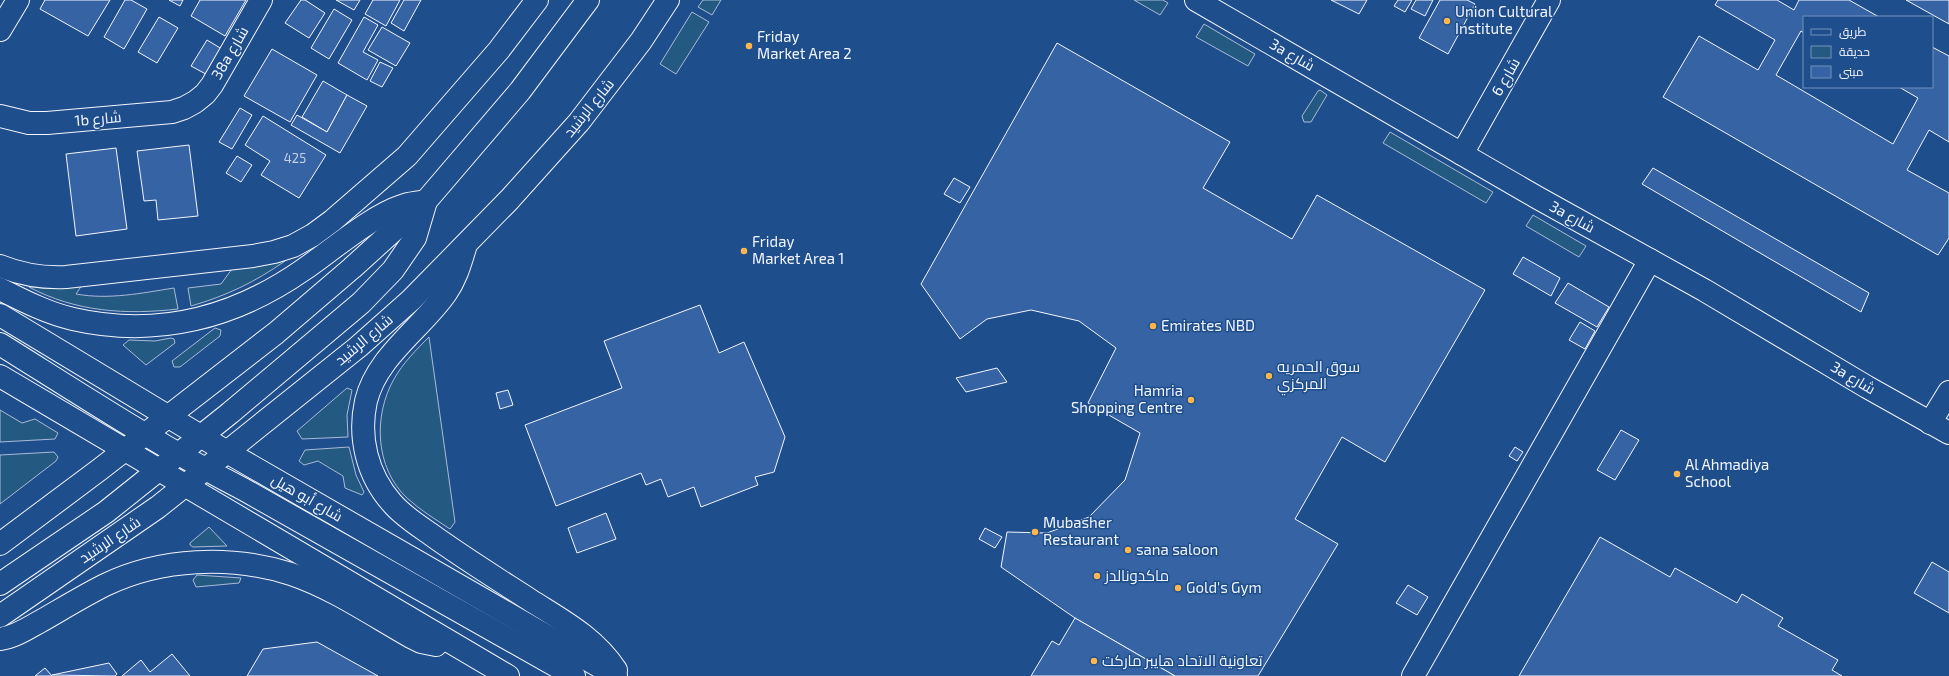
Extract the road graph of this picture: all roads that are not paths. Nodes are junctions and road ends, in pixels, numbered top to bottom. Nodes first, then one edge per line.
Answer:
1 (18, 0) edge
2 (261, 0) edge
3 (538, 0) edge
4 (588, 0) edge
5 (668, 0) edge
6 (1196, 0) edge
7 (1549, 0) edge
8 (0, 30) edge
9 (195, 102) joint
10 (0, 116) edge
11 (1462, 154) junction
12 (426, 201) junction
13 (466, 245) junction
14 (1650, 260) junction
15 (0, 266) edge
16 (0, 289) edge
17 (0, 316) edge
18 (0, 344) edge
19 (0, 376) edge
20 (1949, 392) edge
21 (168, 417) junction
22 (1930, 423) junction
23 (1949, 433) edge
24 (146, 434) junction
25 (201, 436) junction
26 (126, 449) junction
27 (227, 452) junction
28 (179, 453) junction
29 (159, 470) junction
30 (205, 470) junction
31 (185, 486) junction
32 (0, 544) edge
33 (0, 584) edge
34 (0, 616) edge
35 (0, 639) edge
36 (455, 645) junction
37 (508, 676) edge
38 (574, 676) edge
39 (616, 676) edge
40 (620, 676) edge
41 (1413, 676) edge

1 - 8 main road
2 - 9 main road, 38a شارع
3 - 15 main road
4 - 12 main road
5 - 13 main road, شارع الرشيد
6 - 11 main road, 3a شارع
7 - 11 main road, شارع 6
9 - 10 main road, 1b شارع
11 - 14 main road, 3a شارع
12 - 16 main road
12 - 21 main road
12 - 25 main road
13 - 27 main road, شارع الرشيد
13 - 40 main road
14 - 22 main road, 3a شارع
14 - 41 main road
17 - 21 main road, شارع أبو هيل
18 - 24 main road
19 - 26 main road
20 - 22 main road
21 - 24 main road
21 - 25 main road, شارع أبو هيل
22 - 23 main road, 3a شارع
24 - 26 main road
24 - 28 main road
25 - 27 main road, شارع أبو هيل
25 - 28 main road
26 - 29 main road
26 - 32 main road
27 - 30 main road, شارع الرشيد
27 - 39 main road, شارع أبو هيل
28 - 29 main road
28 - 30 main road
29 - 31 main road
29 - 33 main road
30 - 31 main road, شارع الرشيد
30 - 38 main road
31 - 34 main road, شارع الرشيد
31 - 36 main road
35 - 36 main road
36 - 37 main road

